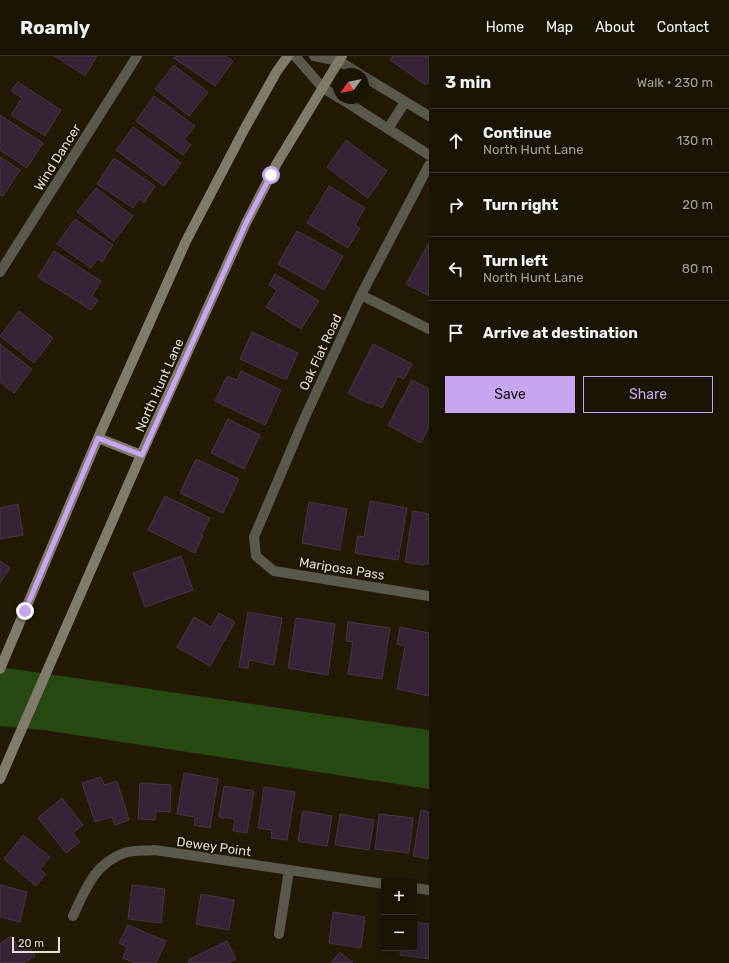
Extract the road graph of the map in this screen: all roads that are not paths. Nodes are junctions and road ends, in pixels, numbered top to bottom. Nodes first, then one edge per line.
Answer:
1 (137, 56) edge
2 (288, 56) edge
3 (295, 56) edge
4 (314, 56) edge
5 (340, 58) edge
6 (352, 68) edge
7 (369, 80) edge
8 (322, 87) junction
9 (333, 94) edge
10 (405, 102) junction
11 (348, 104) edge
12 (429, 116) edge
13 (388, 129) junction
14 (429, 155) edge
15 (429, 165) edge
16 (0, 272) edge
17 (361, 295) junction
18 (429, 329) edge
19 (98, 438) junction
20 (142, 455) junction
21 (256, 556) joint
22 (429, 596) edge
23 (0, 669) edge
24 (0, 779) edge
25 (289, 870) junction
26 (381, 884) edge
27 (417, 888) edge
28 (429, 890) edge
29 (73, 916) dead end
30 (279, 934) dead end

1 - 16 street, Wind Dancer
2 - 19 main road
3 - 8 street
4 - 5 street
5 - 6 street
5 - 8 main road, North Hunt Lane
7 - 10 street
8 - 9 street
8 - 20 main road, North Hunt Lane
10 - 12 street
10 - 13 street
11 - 13 street
13 - 14 street
15 - 17 street, Oak Flat Road
17 - 18 street
17 - 21 street, Oak Flat Road
19 - 20 main road
19 - 23 main road
20 - 24 main road, North Hunt Lane
21 - 22 street, Mariposa Pass
25 - 26 street, Dewey Point
25 - 29 street, Dewey Point
25 - 30 street
27 - 28 street

